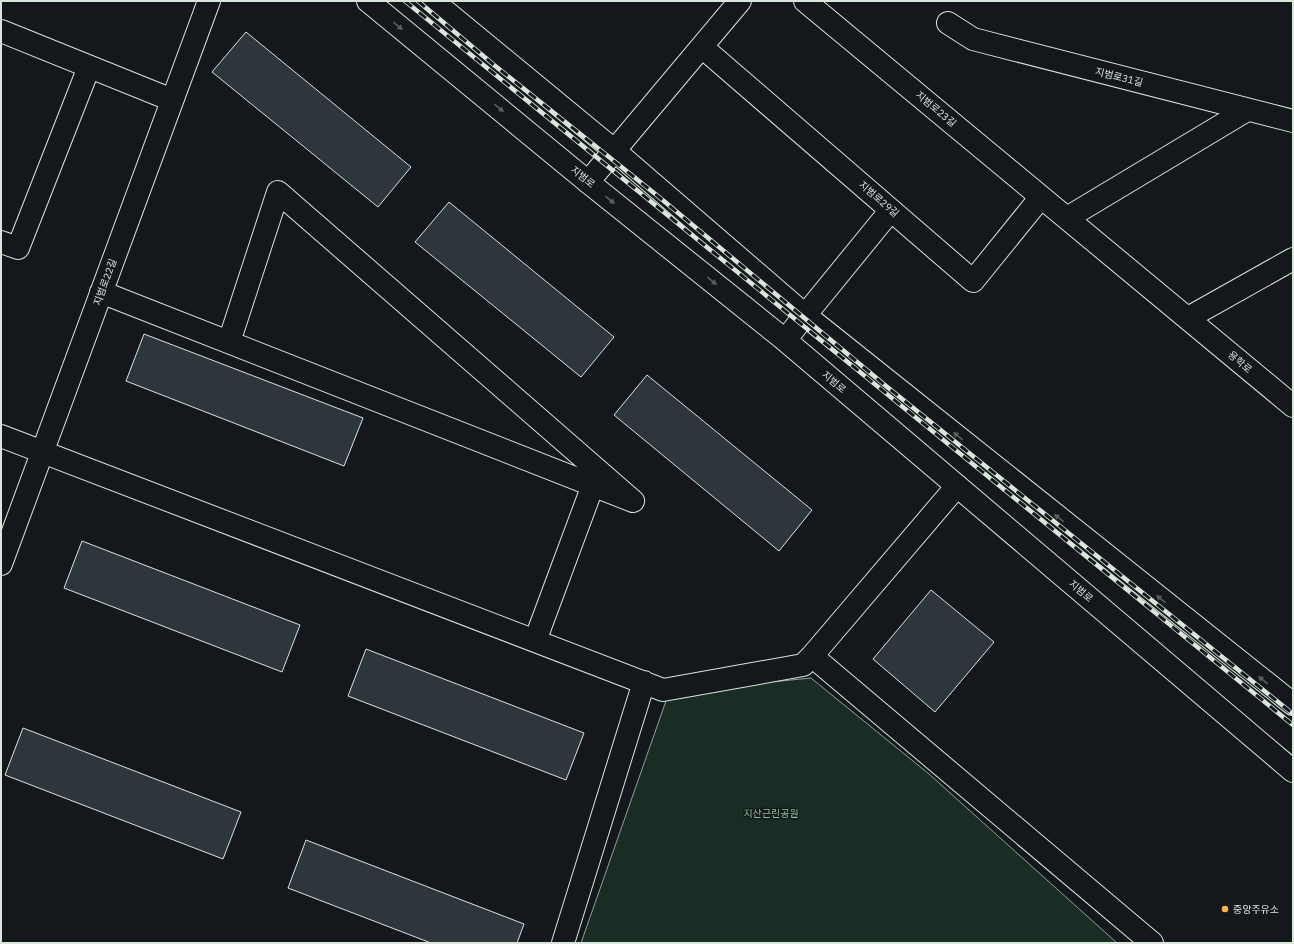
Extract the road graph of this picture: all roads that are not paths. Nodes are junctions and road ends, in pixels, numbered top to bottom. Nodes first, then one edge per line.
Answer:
1 (209, 1) edge
2 (368, 1) edge
3 (433, 1) edge
4 (740, 1) edge
5 (806, 1) edge
6 (948, 23) dead end
7 (1, 32) edge
8 (702, 47) junction
9 (89, 66) junction
10 (172, 100) junction
11 (1247, 110) junction
12 (1293, 121) edge
13 (615, 151) junction
14 (588, 182) junction
15 (1041, 197) junction
16 (891, 210) junction
17 (1067, 218) junction
18 (1, 242) edge
19 (1293, 259) edge
20 (101, 292) junction
21 (806, 314) junction
22 (1188, 318) junction
23 (785, 340) junction
24 (229, 342) junction
25 (1293, 406) edge
26 (1, 436) edge
27 (42, 452) junction
28 (593, 485) junction
29 (957, 486) junction
30 (1, 564) edge
31 (535, 641) junction
32 (812, 656) junction
33 (644, 682) junction
34 (1293, 704) edge
35 (1293, 771) edge
36 (563, 943) edge
37 (1152, 943) edge

1 - 10 street, 지범로22길
2 -> 14 street, 지범로
3 - 13 street
4 - 8 street
5 - 15 street, 지범로23길
6 - 11 street, 지범로31길
7 - 9 street
8 - 13 street
8 - 16 street, 지범로29길
9 - 10 street
9 - 18 street
10 - 20 street, 지범로22길
11 - 12 street, 지범로31길
11 - 17 street
13 - 14 street
13 - 21 street
14 -> 23 street, 지범로
15 - 16 street, 지범로29길
15 - 17 street, 지범로23길
16 - 21 street
17 - 22 street, 지범로23길
19 - 22 street
20 - 24 street
20 - 27 street, 지범로22길
21 - 23 street
34 -> 21 street
22 - 25 street, 용학로
23 - 29 street, 지범로
24 - 28 street
24 - 28 street
26 - 27 street
27 - 30 street, 지범로22길
27 - 31 street
28 - 31 street
29 - 32 street
29 - 35 street, 지범로
31 - 33 street
32 - 33 street
32 - 37 street
33 - 36 street

